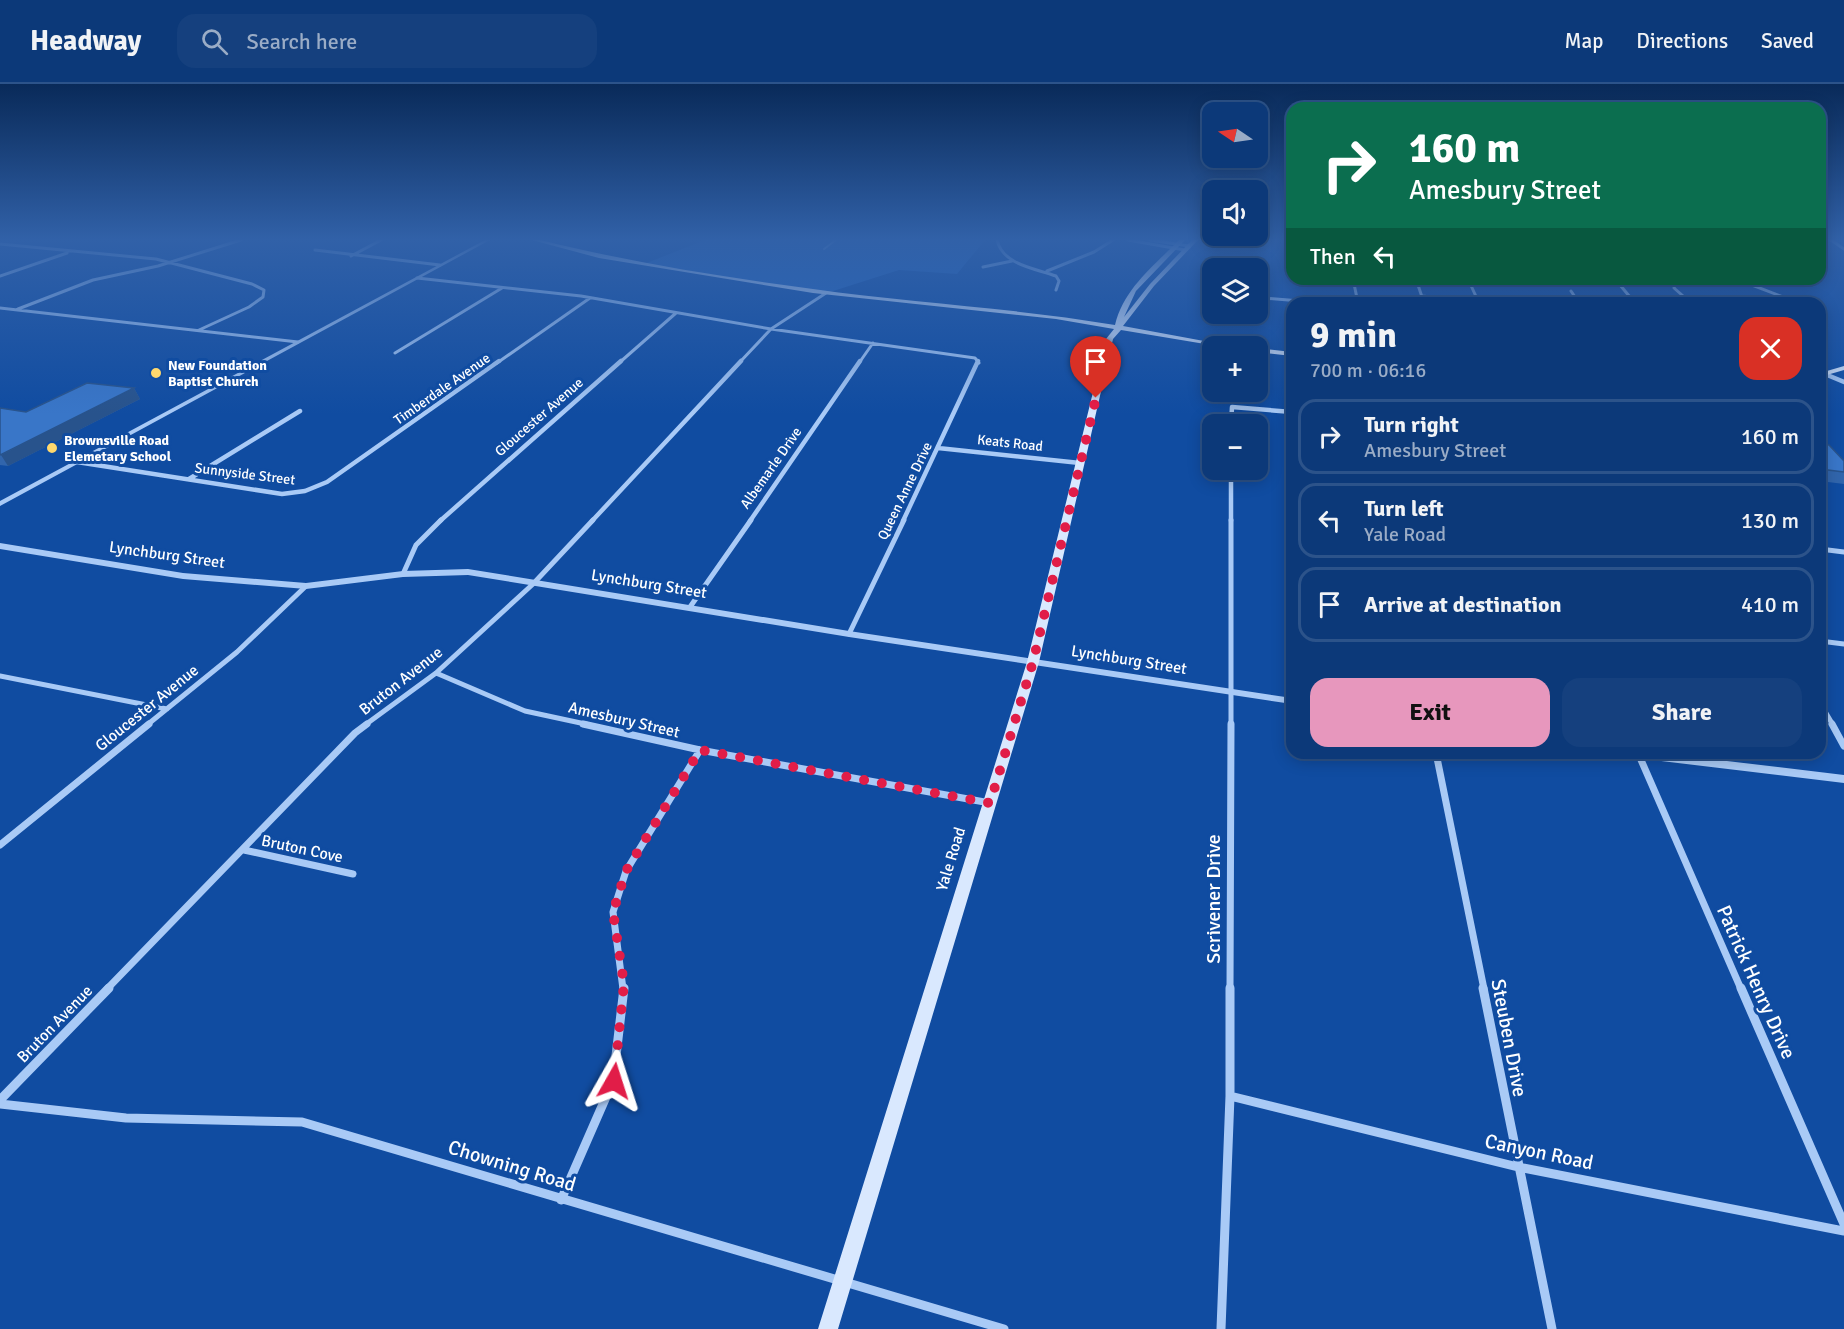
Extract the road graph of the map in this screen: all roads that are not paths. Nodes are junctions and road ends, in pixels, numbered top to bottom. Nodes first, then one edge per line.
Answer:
1 (48, 298) edge
2 (262, 298) edge
3 (380, 298) edge
4 (486, 298) edge
5 (591, 298) joint
6 (818, 298) edge
7 (875, 298) edge
8 (1127, 298) edge
9 (1142, 298) edge
10 (1268, 298) edge
11 (1286, 300) edge
12 (0, 308) edge
13 (18, 310) junction
14 (676, 313) junction
15 (1118, 328) junction
16 (771, 329) junction
17 (199, 330) junction
18 (298, 342) junction
19 (1202, 342) edge
20 (873, 343) junction
21 (1268, 351) edge
22 (396, 353) dead end
23 (1286, 353) edge
24 (1844, 368) edge
25 (1826, 373) edge
26 (1826, 376) edge
27 (1844, 382) edge
28 (300, 411) dead end
29 (1286, 411) edge
30 (1232, 414) edge
31 (938, 448) junction
32 (76, 462) junction
33 (1080, 463) junction
34 (188, 479) junction
35 (1231, 480) edge
36 (304, 493) joint
37 (0, 504) edge
38 (0, 546) edge
39 (1826, 550) edge
40 (1844, 552) edge
41 (403, 574) junction
42 (533, 584) junction
43 (306, 586) junction
44 (690, 607) junction
45 (849, 634) junction
46 (1826, 642) edge
47 (1844, 644) edge
48 (1033, 662) junction
49 (436, 673) junction
50 (0, 676) edge
51 (1229, 691) junction
52 (1286, 700) edge
53 (167, 708) junction
54 (1826, 714) edge
55 (1844, 746) edge
56 (700, 750) junction
57 (1437, 759) edge
58 (1637, 759) edge
59 (1677, 759) edge
60 (1844, 779) edge
61 (990, 803) junction
62 (0, 845) edge
63 (244, 850) junction
64 (354, 874) dead end
65 (1230, 1096) junction
66 (0, 1102) edge
67 (1518, 1167) junction
68 (561, 1200) junction
69 (1844, 1224) edge
70 (1844, 1231) edge
71 (842, 1281) junction
72 (828, 1329) edge
73 (1004, 1329) edge
74 (1221, 1329) edge
75 (1552, 1329) edge

1 - 13 street
2 - 17 street
3 - 18 street
4 - 22 street
5 - 14 street
5 - 36 street, Timberdale Avenue
6 - 16 street, Bruton Avenue
7 - 15 main road
8 - 15 main road, Yale Road
9 - 15 main road, Yale Road
10 - 11 street
12 - 13 street
13 - 17 street
14 - 16 street
14 - 41 street, Gloucester Avenue
15 - 19 main road
15 - 33 main road, Yale Road
16 - 20 street
16 - 42 street, Bruton Avenue
17 - 18 street
18 - 32 street
20 - 31 street, Queen Anne Drive
20 - 44 street, Albemarle Drive
21 - 23 main road
24 - 25 main road
26 - 27 street
28 - 34 street
29 - 30 street
31 - 33 street, Keats Road
31 - 45 street, Queen Anne Drive
32 - 34 street, Sunnyside Street
32 - 37 street
33 - 48 main road, Yale Road
34 - 36 street, Sunnyside Street
35 - 51 street, Scrivener Drive
38 - 43 street, Lynchburg Street
39 - 40 street
41 - 42 street, Lynchburg Street
41 - 43 street, Lynchburg Street
42 - 44 street, Lynchburg Street
42 - 49 street, Bruton Avenue
43 - 53 street, Gloucester Avenue
44 - 45 street, Lynchburg Street
45 - 48 street, Lynchburg Street
46 - 47 street
48 - 51 street, Lynchburg Street
48 - 61 main road, Yale Road
49 - 56 street, Amesbury Street
49 - 63 street, Bruton Avenue
50 - 53 street
51 - 52 street, Lynchburg Street
51 - 65 street, Scrivener Drive
53 - 62 street, Gloucester Avenue
54 - 55 street
56 - 61 street, Amesbury Street
56 - 68 street
57 - 67 street, Steuben Drive
58 - 69 street, Patrick Henry Drive
59 - 60 street
61 - 71 main road, Yale Road
63 - 64 street, Bruton Cove
63 - 66 street, Bruton Avenue
65 - 67 street, Canyon Road
65 - 74 street, Scrivener Drive
66 - 68 street, Chowning Road
67 - 70 street, Canyon Road
67 - 75 street, Steuben Drive
68 - 71 street, Chowning Road
71 - 72 main road, Yale Road
71 - 73 street, Chowning Road

